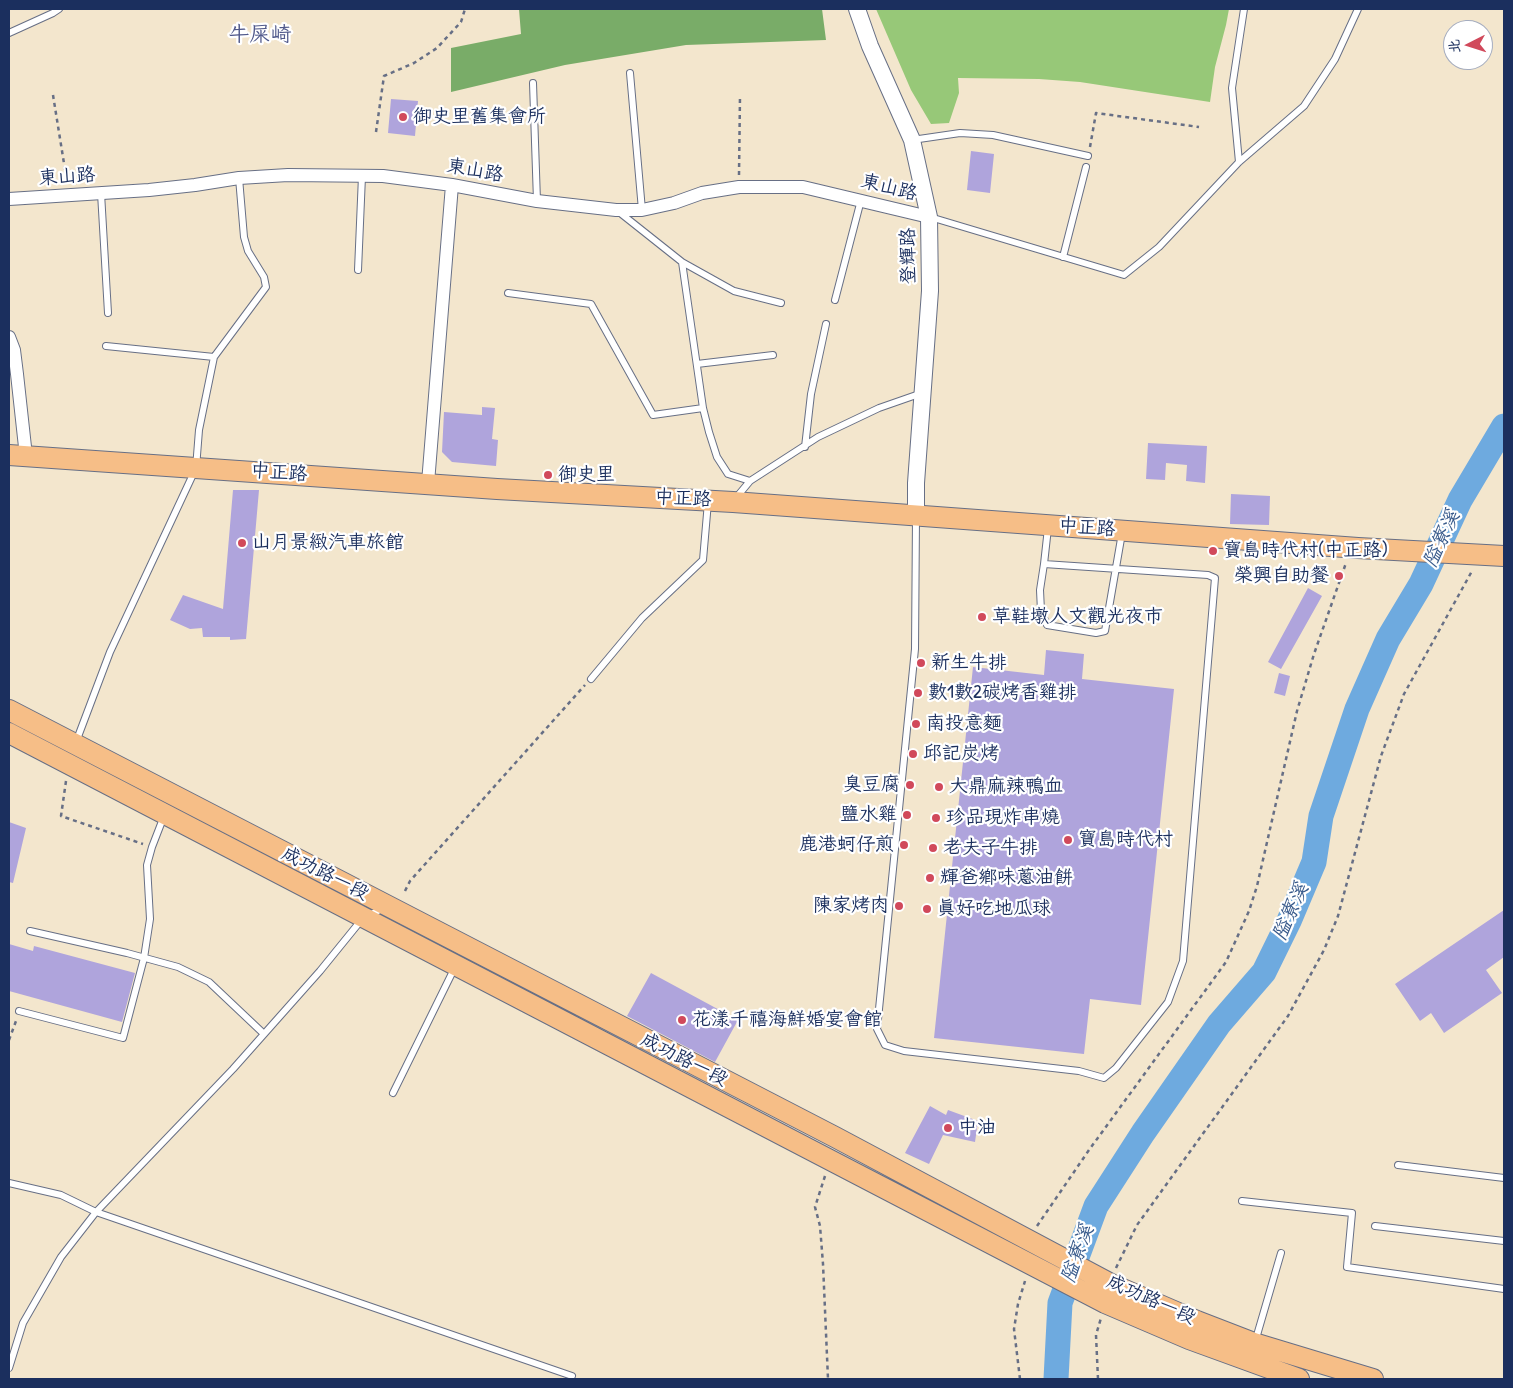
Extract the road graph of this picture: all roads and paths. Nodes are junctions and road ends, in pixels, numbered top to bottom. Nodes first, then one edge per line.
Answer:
1 (58, 9) edge
2 (465, 9) edge
3 (857, 9) edge
4 (1244, 9) edge
5 (1358, 9) edge
6 (9, 33) edge
7 (630, 73) dead end
8 (532, 83) dead end
9 (53, 96) dead end
10 (740, 96) dead end
11 (1199, 127) dead end
12 (376, 132) dead end
13 (912, 140) junction
14 (1088, 156) joint
15 (1239, 162) junction
16 (1086, 167) dead end
17 (362, 176) junction
18 (239, 178) junction
19 (452, 185) junction
20 (739, 187) junction
21 (101, 193) junction
22 (70, 196) junction
23 (9, 199) edge
24 (861, 200) junction
25 (537, 202) junction
26 (616, 210) junction
27 (642, 210) junction
28 (928, 217) junction
29 (1063, 257) junction
30 (682, 262) junction
31 (358, 270) dead end
32 (508, 293) dead end
33 (835, 300) dead end
34 (781, 302) dead end
35 (108, 313) dead end
36 (826, 324) dead end
37 (9, 337) edge
38 (106, 346) dead end
39 (773, 355) dead end
40 (214, 357) junction
41 (697, 364) junction
42 (924, 392) junction
43 (703, 408) junction
44 (804, 447) junction
45 (18, 456) edge
46 (196, 468) junction
47 (750, 481) junction
48 (428, 483) junction
49 (708, 500) junction
50 (733, 502) junction
51 (916, 516) junction
52 (1048, 525) junction
53 (1122, 530) junction
54 (1354, 548) junction
55 (1474, 554) junction
56 (1504, 556) edge
57 (1044, 564) junction
58 (1115, 567) junction
59 (591, 679) joint
60 (9, 710) edge
61 (9, 733) edge
62 (71, 754) junction
63 (165, 815) junction
64 (152, 847) junction
65 (405, 891) dead end
66 (387, 906) junction
67 (363, 918) junction
68 (30, 932) dead end
69 (144, 958) junction
70 (456, 966) junction
71 (19, 1012) joint
72 (264, 1034) junction
73 (9, 1040) edge
74 (393, 1093) dead end
75 (831, 1160) junction
76 (1398, 1165) dead end
77 (1504, 1178) edge
78 (9, 1183) edge
79 (1242, 1201) dead end
80 (96, 1212) junction
81 (1375, 1226) dead end
82 (1030, 1240) junction
83 (1504, 1241) edge
84 (1281, 1253) dead end
85 (1030, 1264) junction
86 (1111, 1284) junction
87 (1504, 1289) edge
88 (1105, 1303) junction
89 (1254, 1343) junction
90 (9, 1368) edge
91 (572, 1376) dead end
92 (828, 1379) edge
93 (1020, 1379) edge
94 (1098, 1379) edge
95 (1299, 1379) edge
96 (1373, 1379) edge

1 - 6 lane
2 - 12 path
3 - 13 street, 登輝路
4 - 15 lane
5 - 15 lane
7 - 27 lane
8 - 25 lane
9 - 22 path
10 - 20 path
11 - 14 path
13 - 14 lane
13 - 28 street, 登輝路
15 - 29 lane
16 - 29 lane
17 - 18 street, 東山路
17 - 19 street, 東山路
17 - 31 lane
18 - 21 street, 東山路
18 - 40 lane
19 - 25 street, 東山路
19 - 48 street
20 - 24 street, 東山路
20 - 27 street, 東山路
21 - 22 street, 東山路
21 - 35 lane
22 - 23 street, 東山路
24 - 28 street, 東山路
24 - 33 lane
25 - 26 street, 東山路
26 - 27 street, 東山路
26 - 30 lane
28 - 29 lane
28 - 42 street, 登輝路
30 - 34 lane
30 - 41 lane
32 - 43 lane
36 - 44 lane
37 - 45 street
38 - 40 lane
39 - 41 lane
40 - 46 lane
41 - 43 lane
42 - 44 lane
42 - 51 street, 登輝路
43 - 47 lane
44 - 47 lane
45 - 46 main road, 中正路
46 - 48 main road, 中正路
46 - 62 lane
47 - 50 lane
48 - 49 main road, 中正路
49 - 50 main road, 中正路
49 - 59 lane
50 - 51 main road, 中正路
51 - 52 main road, 中正路
51 - 58 lane
52 - 53 main road, 中正路
52 - 57 lane
53 - 54 main road, 中正路
53 - 58 lane
54 - 55 main road, 中正路
54 - 82 path
55 - 56 main road
55 - 86 path
57 - 58 lane
57 - 58 lane
59 - 65 path
60 - 62 main road, 成功路一段
61 - 62 main road, 成功路一段
62 - 63 main road, 成功路一段
62 - 64 path
62 - 66 main road, 成功路一段
63 - 64 lane
63 - 67 main road, 成功路一段
64 - 69 lane
66 - 67 lane
66 - 82 main road, 成功路一段
67 - 70 main road, 成功路一段
67 - 72 lane
68 - 69 lane
69 - 71 lane
69 - 72 lane
70 - 74 lane
70 - 75 main road, 成功路一段
71 - 73 path
72 - 80 lane
75 - 85 main road, 成功路一段
75 - 92 path
76 - 77 lane
78 - 80 lane
79 - 87 lane
80 - 90 lane
80 - 91 lane
81 - 83 lane
82 - 86 main road, 成功路一段
84 - 89 lane
85 - 88 main road, 成功路一段
85 - 93 path
86 - 89 main road, 成功路一段
88 - 94 path
88 - 95 main road, 成功路一段
89 - 96 main road, 成功路一段

